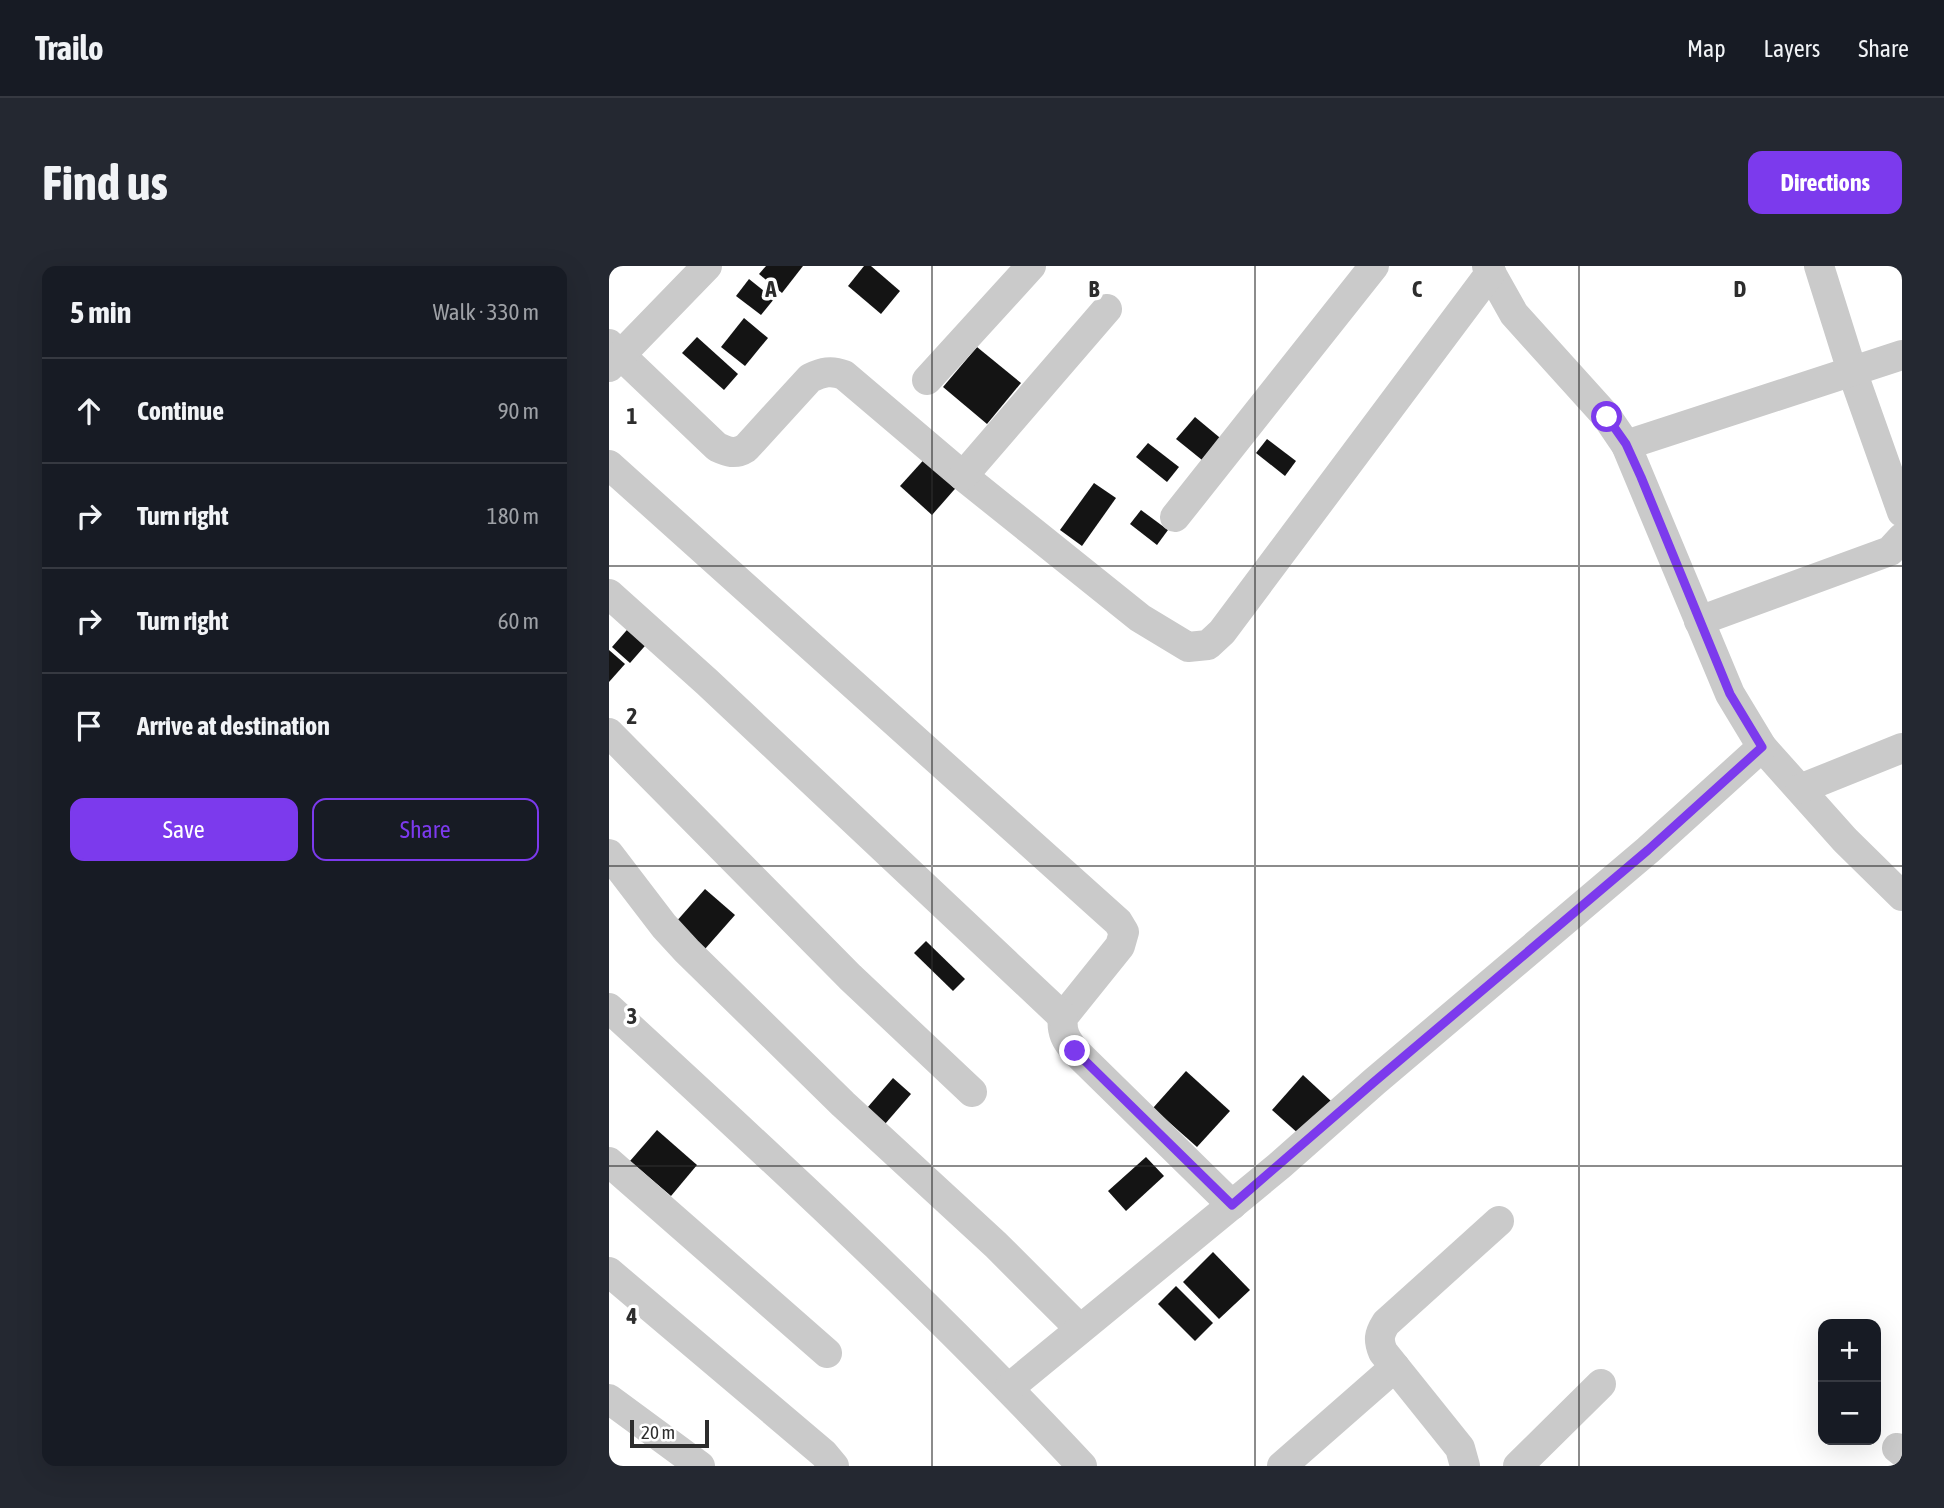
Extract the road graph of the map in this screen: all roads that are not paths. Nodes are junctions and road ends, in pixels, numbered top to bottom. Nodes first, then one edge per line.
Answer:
1 (707, 266) edge
2 (1031, 266) edge
3 (1374, 266) edge
4 (1819, 266) edge
5 (1489, 269) edge
6 (1107, 309) dead end
7 (613, 355) edge
8 (1902, 355) edge
9 (1852, 371) junction
10 (927, 380) dead end
11 (1626, 444) junction
12 (609, 464) edge
13 (963, 475) junction
14 (1902, 512) edge
15 (1175, 517) dead end
16 (1902, 538) edge
17 (609, 594) edge
18 (1699, 621) junction
19 (609, 733) edge
20 (1762, 747) junction
21 (1902, 748) edge
22 (1800, 789) junction
23 (609, 854) edge
24 (1902, 896) edge
25 (609, 1008) edge
26 (1063, 1017) junction
27 (972, 1092) dead end
28 (610, 1165) edge
29 (1232, 1205) junction
30 (1499, 1221) dead end
31 (609, 1272) edge
32 (1080, 1329) junction
33 (827, 1353) dead end
34 (1395, 1367) junction
35 (1601, 1384) dead end
36 (1009, 1388) junction
37 (609, 1399) edge
38 (1466, 1465) edge
39 (700, 1466) edge
40 (834, 1466) edge
41 (1082, 1466) edge
42 (1282, 1466) edge
43 (1518, 1466) edge

1 - 7 street
2 - 10 street
3 - 15 street
4 - 9 street
5 - 11 street
5 - 13 street
6 - 13 street
7 - 13 street
8 - 9 street
9 - 11 street
9 - 14 street
11 - 18 street
12 - 26 street
16 - 18 street
17 - 26 street
18 - 20 street
19 - 27 street
20 - 22 street
20 - 29 street
21 - 22 street
22 - 24 street
23 - 32 street
25 - 36 street
26 - 29 street
28 - 33 street
29 - 32 street
30 - 34 street
31 - 40 street
32 - 36 street
34 - 38 street
34 - 42 street
35 - 43 street
36 - 41 street
37 - 39 street

